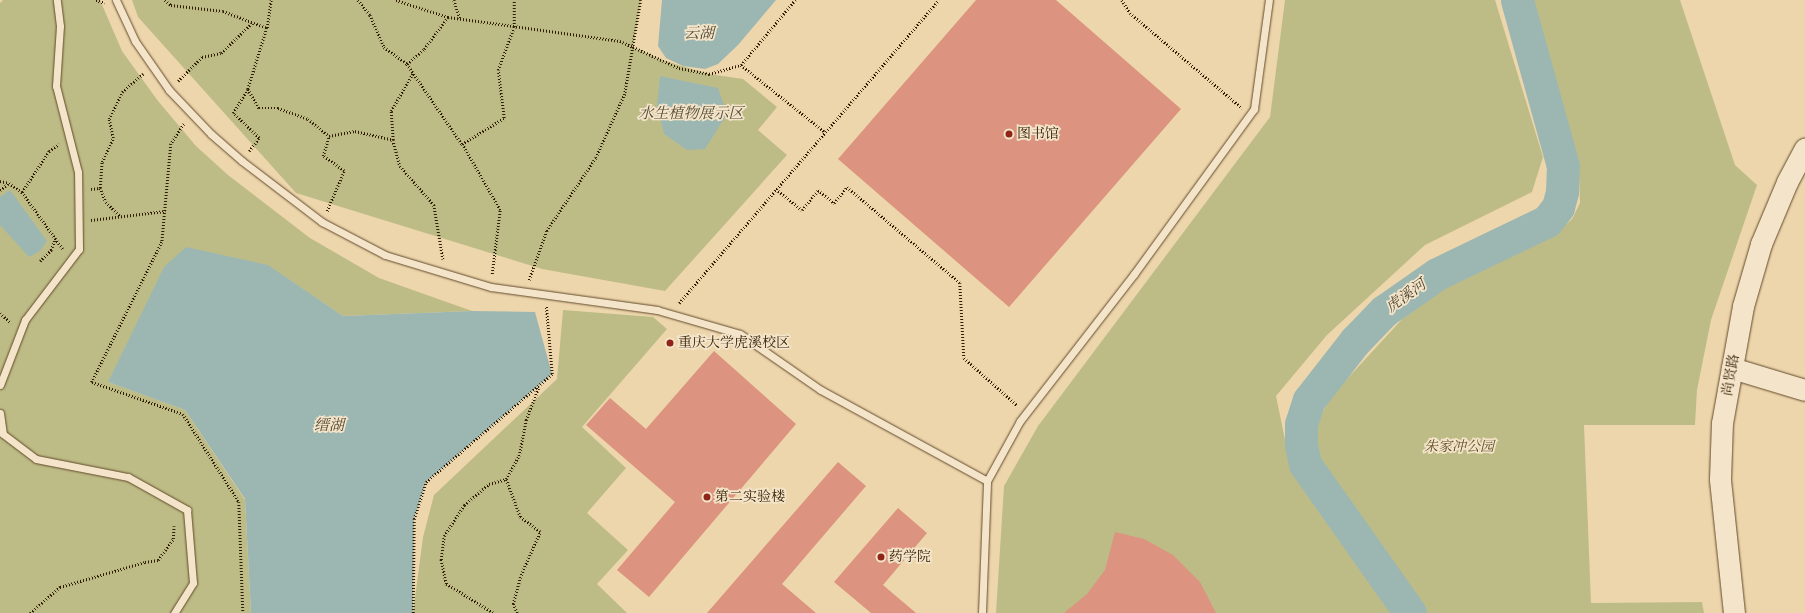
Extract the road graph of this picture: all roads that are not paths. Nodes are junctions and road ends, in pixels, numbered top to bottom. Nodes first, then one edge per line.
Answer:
1 (57, 0) edge
2 (116, 0) edge
3 (1269, 0) edge
4 (1805, 148) edge
5 (1732, 368) junction
6 (0, 385) edge
7 (1805, 390) edge
8 (0, 413) edge
9 (987, 481) junction
10 (174, 613) edge
11 (982, 613) edge
12 (1734, 613) edge

1 - 6 lane
2 - 9 lane
3 - 9 lane
4 - 5 street, 尚贤路
5 - 7 street
5 - 12 street, 尚贤路
8 - 10 lane
9 - 11 lane

